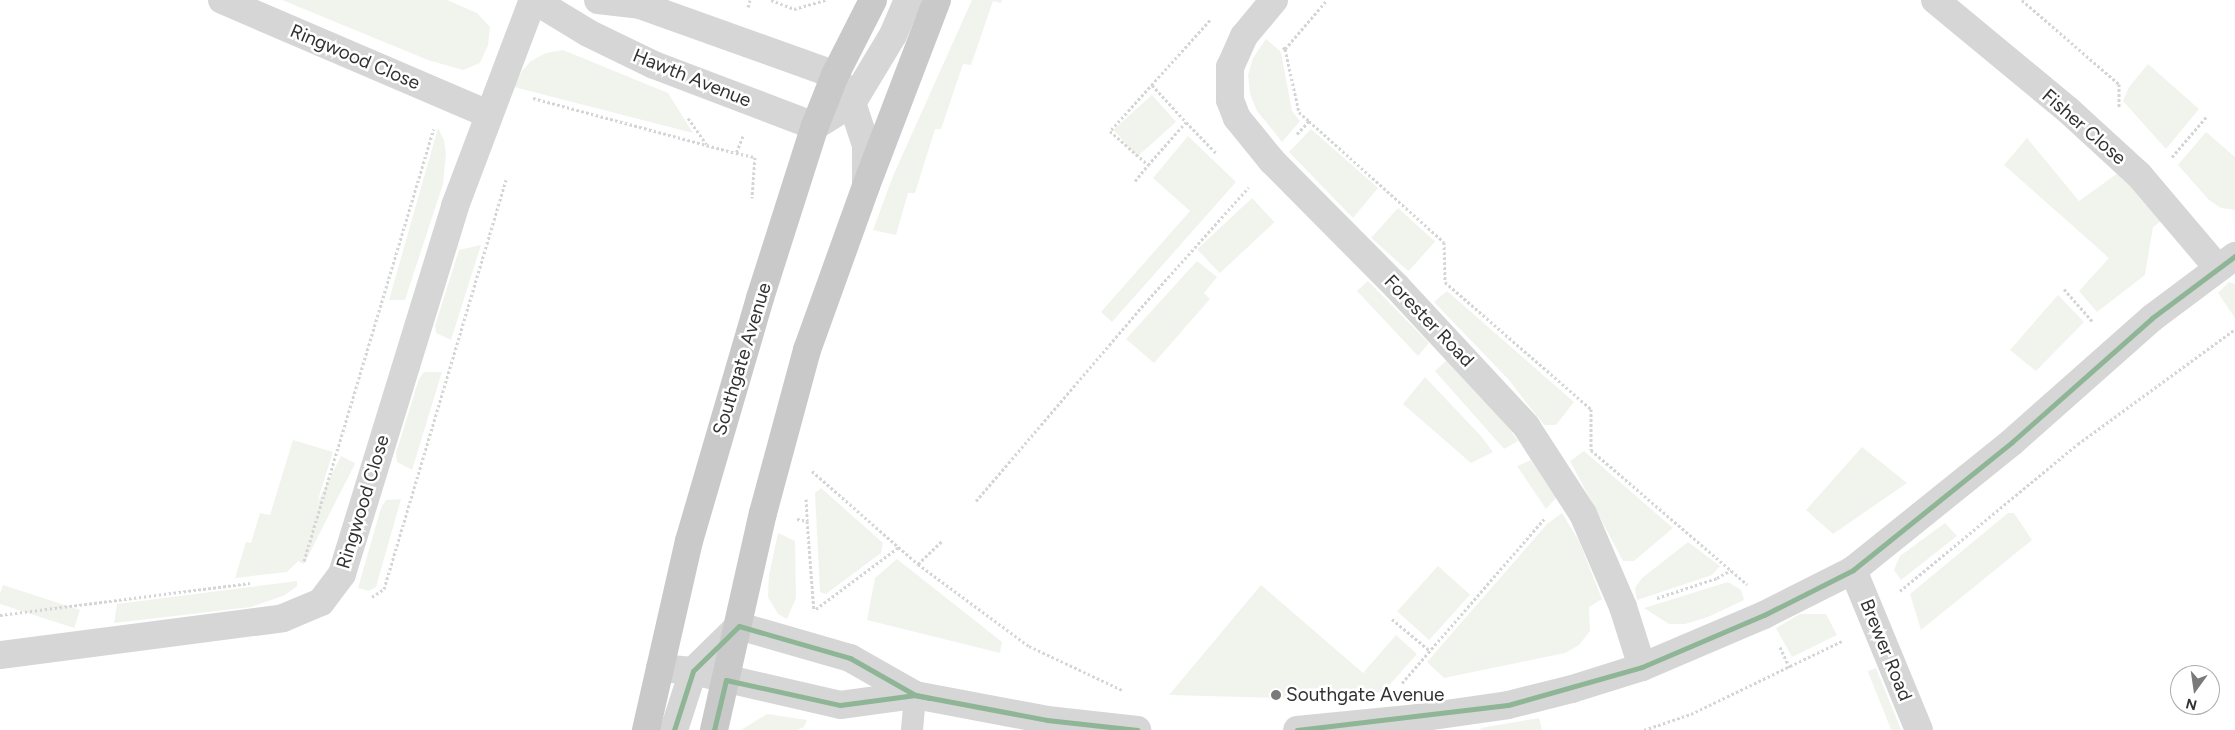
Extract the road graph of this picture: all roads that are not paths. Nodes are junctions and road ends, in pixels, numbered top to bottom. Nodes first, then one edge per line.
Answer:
1 (222, 0) edge
2 (534, 0) edge
3 (598, 0) edge
4 (873, 0) edge
5 (908, 0) edge
6 (937, 0) edge
7 (1274, 0) edge
8 (1935, 0) edge
9 (834, 75) junction
10 (852, 103) junction
11 (488, 114) junction
12 (815, 126) junction
13 (866, 186) junction
14 (2227, 262) edge
15 (1852, 570) junction
16 (739, 626) junction
17 (0, 655) edge
18 (1642, 667) junction
19 (660, 668) junction
20 (693, 671) junction
21 (726, 680) junction
22 (915, 695) junction
23 (1419, 724) edge
24 (646, 730) edge
25 (674, 730) edge
26 (714, 730) edge
27 (912, 730) edge
28 (1137, 730) edge
29 (1297, 730) edge
30 (1919, 730) edge

1 - 11 street, Ringwood Close
2 - 11 street, Ringwood Close
2 - 12 street, Hawth Avenue
3 - 9 street
4 - 9 main road, Southgate Avenue
5 - 10 street
6 - 13 main road
7 - 18 street, Forester Road
8 - 14 street, Fisher Close
9 - 10 street
9 - 12 main road, Southgate Avenue
10 - 12 street
10 - 13 street
11 - 17 street, Ringwood Close
12 - 19 main road, Southgate Avenue
13 - 16 main road
14 - 15 street
15 - 18 street
15 - 30 street, Brewer Road
16 - 20 street
16 - 21 main road
16 - 22 street
18 - 23 street
19 - 20 street
19 - 24 main road, Southgate Avenue
20 - 21 street
20 - 25 street
21 - 22 street
21 - 26 main road
22 - 27 lane
22 - 28 street
23 - 29 street

